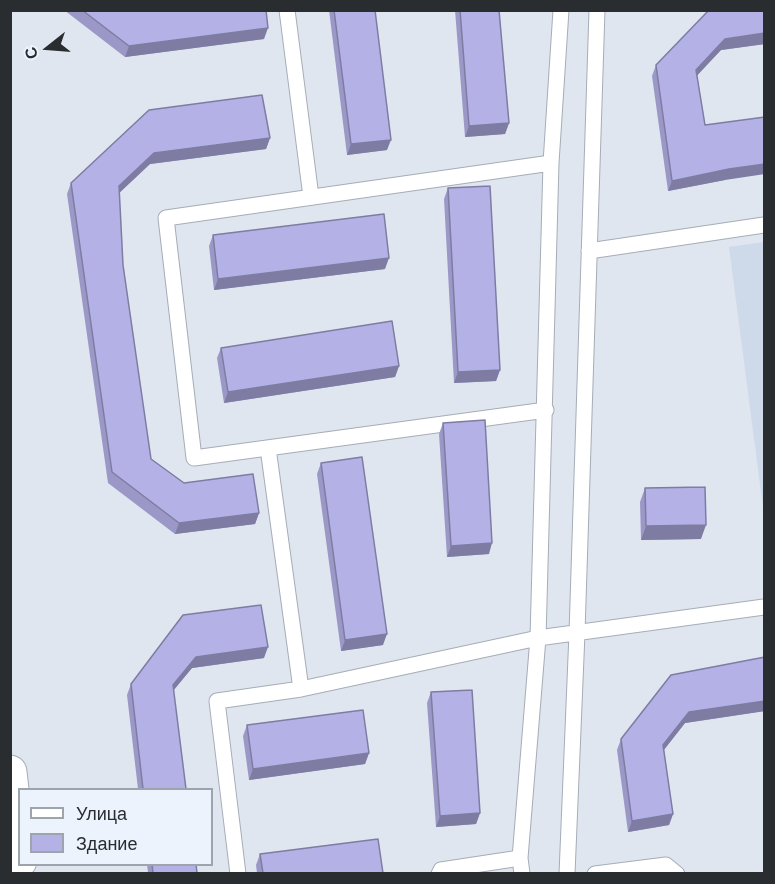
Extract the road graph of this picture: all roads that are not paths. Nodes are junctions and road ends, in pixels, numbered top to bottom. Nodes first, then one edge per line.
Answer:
1 (287, 10) edge
2 (561, 10) edge
3 (597, 10) edge
4 (551, 163) junction
5 (311, 197) junction
6 (765, 225) edge
7 (589, 251) junction
8 (546, 410) junction
9 (268, 448) junction
10 (765, 607) edge
11 (577, 633) junction
12 (538, 638) junction
13 (301, 689) junction
14 (10, 772) edge
15 (18, 845) edge
16 (521, 866) edge
17 (238, 873) edge
18 (439, 873) edge
19 (567, 873) edge
20 (595, 873) edge
21 (677, 873) edge

1 - 5 lane
2 - 4 lane
3 - 7 lane
4 - 5 lane
4 - 8 lane
5 - 9 lane
6 - 7 lane
7 - 11 lane
8 - 9 lane
8 - 12 lane
9 - 13 lane
10 - 11 lane
11 - 12 lane
11 - 19 lane
12 - 13 lane
12 - 16 lane
13 - 17 lane
14 - 15 street
16 - 18 lane
20 - 21 lane

